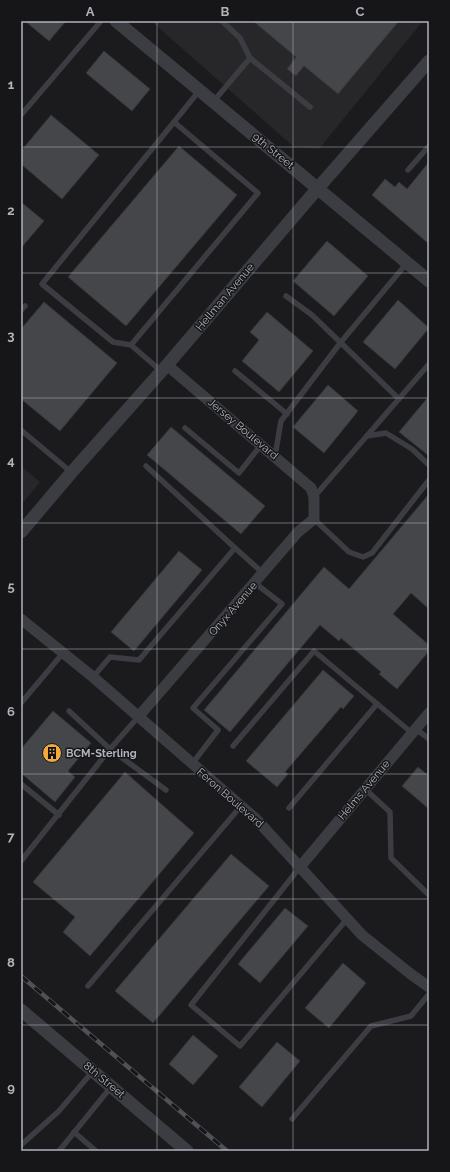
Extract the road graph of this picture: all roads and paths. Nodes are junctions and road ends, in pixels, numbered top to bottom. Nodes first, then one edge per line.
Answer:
1 (101, 21) edge
2 (116, 21) edge
3 (222, 21) edge
4 (250, 58) junction
5 (429, 61) edge
6 (200, 91) junction
7 (213, 102) junction
8 (310, 107) dead end
9 (21, 116) edge
10 (174, 122) junction
11 (429, 146) edge
12 (408, 170) dead end
13 (318, 188) junction
14 (407, 263) junction
15 (429, 281) edge
16 (286, 296) dead end
17 (341, 342) junction
18 (131, 345) junction
19 (429, 364) edge
20 (165, 368) junction
21 (236, 371) dead end
22 (399, 399) junction
23 (287, 414) junction
24 (185, 428) dead end
25 (21, 430) edge
26 (366, 436) junction
27 (261, 445) junction
28 (275, 456) junction
29 (429, 465) edge
30 (146, 466) dead end
31 (71, 473) junction
32 (429, 480) edge
33 (314, 497) junction
34 (314, 519) junction
35 (21, 532) edge
36 (235, 548) junction
37 (263, 573) junction
38 (255, 583) junction
39 (21, 619) edge
40 (63, 653) junction
41 (93, 677) junction
42 (21, 703) edge
43 (376, 704) junction
44 (69, 711) dead end
45 (429, 712) edge
46 (139, 716) junction
47 (414, 731) junction
48 (429, 739) edge
49 (233, 746) dead end
50 (110, 749) junction
51 (192, 764) junction
52 (21, 784) edge
53 (365, 789) junction
54 (166, 790) dead end
55 (241, 806) junction
56 (289, 808) dead end
57 (59, 815) junction
58 (21, 861) edge
59 (300, 867) junction
60 (429, 895) edge
61 (346, 919) junction
62 (88, 986) dead end
63 (429, 987) edge
64 (429, 994) edge
65 (21, 1010) edge
66 (93, 1071) junction
67 (111, 1087) junction
68 (292, 1119) dead end
69 (74, 1132) junction
70 (21, 1145) edge
71 (59, 1151) edge
72 (96, 1151) edge
73 (187, 1151) edge

1 - 9 lane
2 - 6 street, 9th Street
3 - 4 lane
4 - 7 lane
4 - 8 lane
5 - 13 street, Hellman Avenue
6 - 7 street, 9th Street
6 - 10 lane
7 - 13 street, 9th Street
10 - 18 lane
10 - 18 lane
11 - 12 lane
13 - 14 street, 9th Street
13 - 20 street, Hellman Avenue
14 - 15 street, 9th Street
14 - 17 lane
16 - 17 lane
17 - 22 lane
17 - 23 lane
18 - 20 lane
19 - 22 lane
20 - 27 street, Jersey Boulevard
20 - 31 street, Hellman Avenue
21 - 23 lane
22 - 26 lane
23 - 28 lane
24 - 27 lane
25 - 31 lane
26 - 29 lane
26 - 33 lane
27 - 28 street, Jersey Boulevard
28 - 33 street, Jersey Boulevard
30 - 36 lane
31 - 35 street, Hellman Avenue
32 - 34 lane
33 - 34 street
34 - 37 street, Onyx Avenue
36 - 37 lane
36 - 41 lane
37 - 38 street, Onyx Avenue
38 - 46 street, Onyx Avenue
38 - 51 lane
39 - 40 street, Feron Boulevard
40 - 41 street, Feron Boulevard
40 - 42 lane
41 - 46 street, Feron Boulevard
43 - 47 lane
43 - 49 lane
43 - 56 lane
44 - 50 lane
45 - 47 street, Helms Avenue
46 - 50 lane
46 - 51 street, Feron Boulevard
47 - 48 lane
47 - 53 street, Helms Avenue
50 - 54 lane
50 - 57 lane
51 - 55 street, Feron Boulevard
52 - 57 lane
53 - 59 street, Helms Avenue
53 - 60 lane
55 - 59 street, Feron Boulevard
55 - 62 lane
57 - 58 lane
59 - 61 street, Feron Boulevard
59 - 61 lane
61 - 63 street, Feron Boulevard
64 - 68 lane
65 - 66 street, 8th Street
66 - 67 street, 8th Street
66 - 70 lane
67 - 69 lane
67 - 73 street, 8th Street
69 - 71 lane
69 - 72 lane

